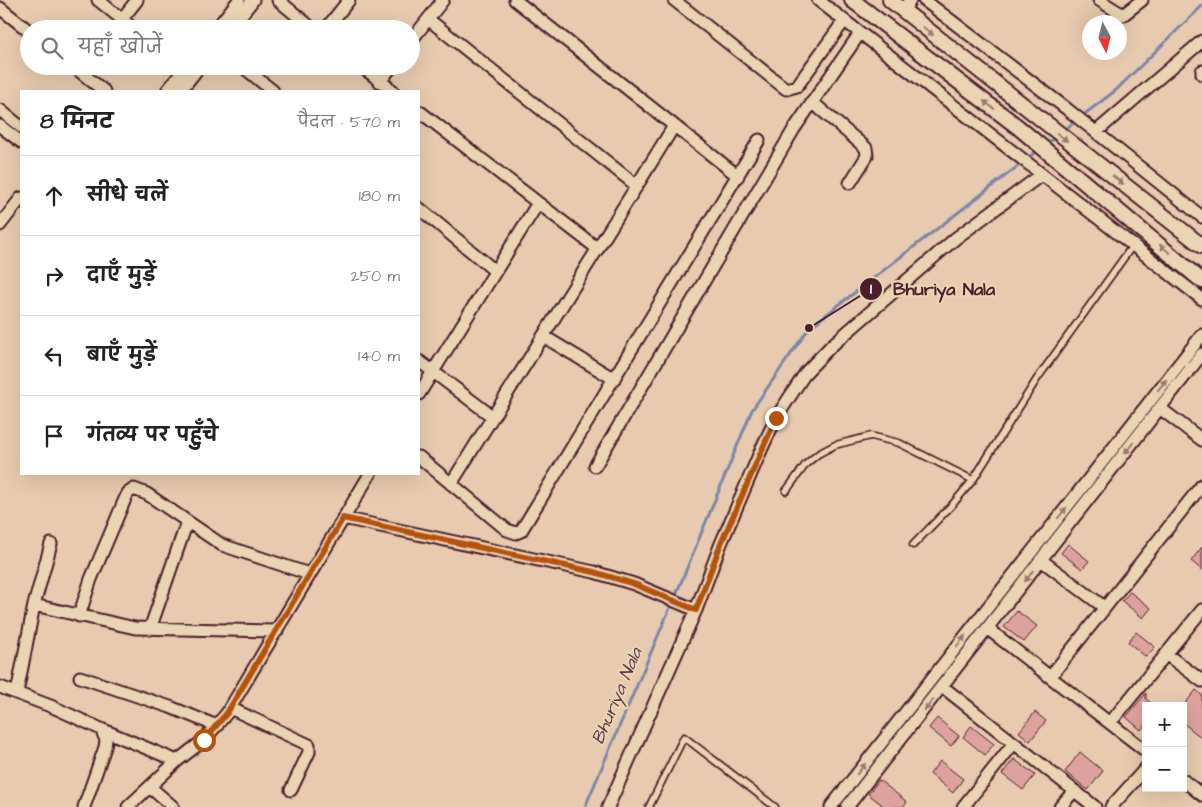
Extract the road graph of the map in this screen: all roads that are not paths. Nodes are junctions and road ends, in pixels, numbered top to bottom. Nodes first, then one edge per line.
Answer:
1 (98, 0) edge
2 (137, 0) edge
3 (239, 0) edge
4 (253, 0) edge
5 (278, 0) edge
6 (349, 0) edge
7 (443, 0) edge
8 (515, 0) edge
9 (674, 0) edge
10 (818, 0) edge
11 (852, 0) edge
12 (924, 0) edge
13 (1099, 0) edge
14 (1142, 0) edge
15 (898, 3) edge
16 (0, 8) edge
17 (122, 19) joint
18 (428, 19) junction
19 (223, 20) edge
20 (237, 20) edge
21 (302, 20) edge
22 (333, 20) edge
23 (844, 20) junction
24 (20, 24) edge
25 (420, 29) edge
26 (860, 33) junction
27 (1202, 40) edge
28 (84, 75) edge
29 (178, 75) edge
30 (193, 75) edge
31 (253, 75) edge
32 (372, 75) edge
33 (385, 75) edge
34 (380, 82) junction
35 (103, 90) edge
36 (168, 90) edge
37 (181, 90) edge
38 (272, 90) edge
39 (392, 90) edge
40 (812, 102) junction
41 (0, 110) edge
42 (420, 112) edge
43 (0, 126) edge
44 (20, 126) edge
45 (674, 126) junction
46 (1092, 130) junction
47 (759, 140) dead end
48 (20, 141) edge
49 (1038, 173) junction
50 (738, 176) junction
51 (850, 183) dead end
52 (637, 186) junction
53 (20, 199) edge
54 (538, 203) junction
55 (420, 209) edge
56 (1202, 217) edge
57 (0, 226) edge
58 (1132, 245) junction
59 (1202, 246) edge
60 (598, 249) junction
61 (495, 271) junction
62 (1202, 281) edge
63 (1202, 299) edge
64 (1202, 335) edge
65 (543, 336) junction
66 (1202, 354) edge
67 (420, 362) edge
68 (433, 372) junction
69 (614, 379) junction
70 (420, 392) edge
71 (1161, 409) junction
72 (493, 417) junction
73 (1202, 440) edge
74 (420, 459) edge
75 (595, 466) dead end
76 (369, 475) edge
77 (973, 480) junction
78 (451, 484) junction
79 (1202, 485) edge
80 (786, 490) dead end
81 (343, 518) junction
82 (187, 522) junction
83 (51, 544) dead end
84 (913, 545) dead end
85 (1041, 560) junction
86 (309, 574) junction
87 (34, 604) junction
88 (1104, 607) junction
89 (692, 608) junction
90 (1202, 610) edge
91 (79, 616) junction
92 (150, 629) junction
93 (988, 629) junction
94 (277, 631) junction
95 (1166, 654) junction
96 (80, 677) dead end
97 (1050, 677) junction
98 (1202, 681) edge
99 (0, 687) edge
100 (943, 687) junction
101 (17, 693) junction
102 (230, 708) junction
103 (1110, 722) junction
104 (217, 726) junction
105 (101, 729) junction
106 (1014, 743) junction
107 (1142, 748) edge
108 (177, 761) junction
109 (1142, 772) edge
110 (1187, 783) edge
111 (150, 787) junction
112 (291, 790) dead end
113 (1074, 790) junction
114 (1202, 795) edge
115 (84, 807) edge
116 (128, 807) edge
117 (174, 807) edge
118 (608, 807) edge
119 (650, 807) edge
120 (775, 807) edge
121 (831, 807) edge
122 (847, 807) edge
123 (964, 807) edge
124 (1060, 807) edge
125 (1095, 807) edge
126 (1111, 807) edge

1 - 17 street
2 - 17 street
3 - 19 street
4 - 20 street
5 - 21 street
6 - 22 street
7 - 18 street
8 - 45 street
9 - 23 street
10 - 23 street
62 -> 11 street
12 - 46 street
13 - 14 street
15 -> 59 street
16 - 24 street
18 - 25 street
18 - 52 street
23 - 26 street
26 - 40 street
26 - 49 street
27 - 46 street
28 - 35 street
29 - 36 street
30 - 37 street
31 - 38 street
32 - 34 street
33 - 34 street
34 - 39 street
40 - 51 street
40 - 75 street
41 - 44 street
42 - 54 street
43 - 48 street
45 - 50 street
45 - 52 street
46 - 56 street
47 - 50 street
49 - 58 street
49 - 89 street
50 - 69 street
52 - 60 street
53 - 57 street
54 - 60 street
54 - 61 street
55 - 61 street
58 - 63 street
58 - 77 lane
60 - 65 street
61 - 68 street
121 -> 64 street
65 - 69 street
65 - 72 street
66 - 71 street
67 - 68 street
68 - 70 street
68 - 72 street
69 - 78 street
71 - 73 street
71 -> 85 street
72 - 78 street
74 - 78 street
76 - 81 street
77 - 80 lane
77 - 84 lane
79 - 88 street
81 - 86 street
81 - 89 street
82 - 86 street
82 - 91 street
82 - 92 street
83 - 87 street
85 - 88 street
85 -> 93 street
86 - 94 street
87 - 91 street
87 - 101 street
88 - 97 street
89 - 118 street
90 - 95 street
91 - 92 street
92 - 94 street
93 - 97 street
93 - 100 street
94 - 102 street
95 - 98 street
95 - 103 street
96 - 104 street
97 - 103 street
99 - 101 street
100 - 106 street
100 -> 122 street
101 - 105 street
102 - 104 street
102 - 112 street
103 - 107 street
104 - 108 street
105 - 108 street
105 - 115 street
106 - 113 street
106 - 123 street
108 - 111 street
109 - 126 street
110 - 114 street
111 - 116 street
111 - 117 street
113 - 124 street
113 - 125 street
119 - 120 lane

